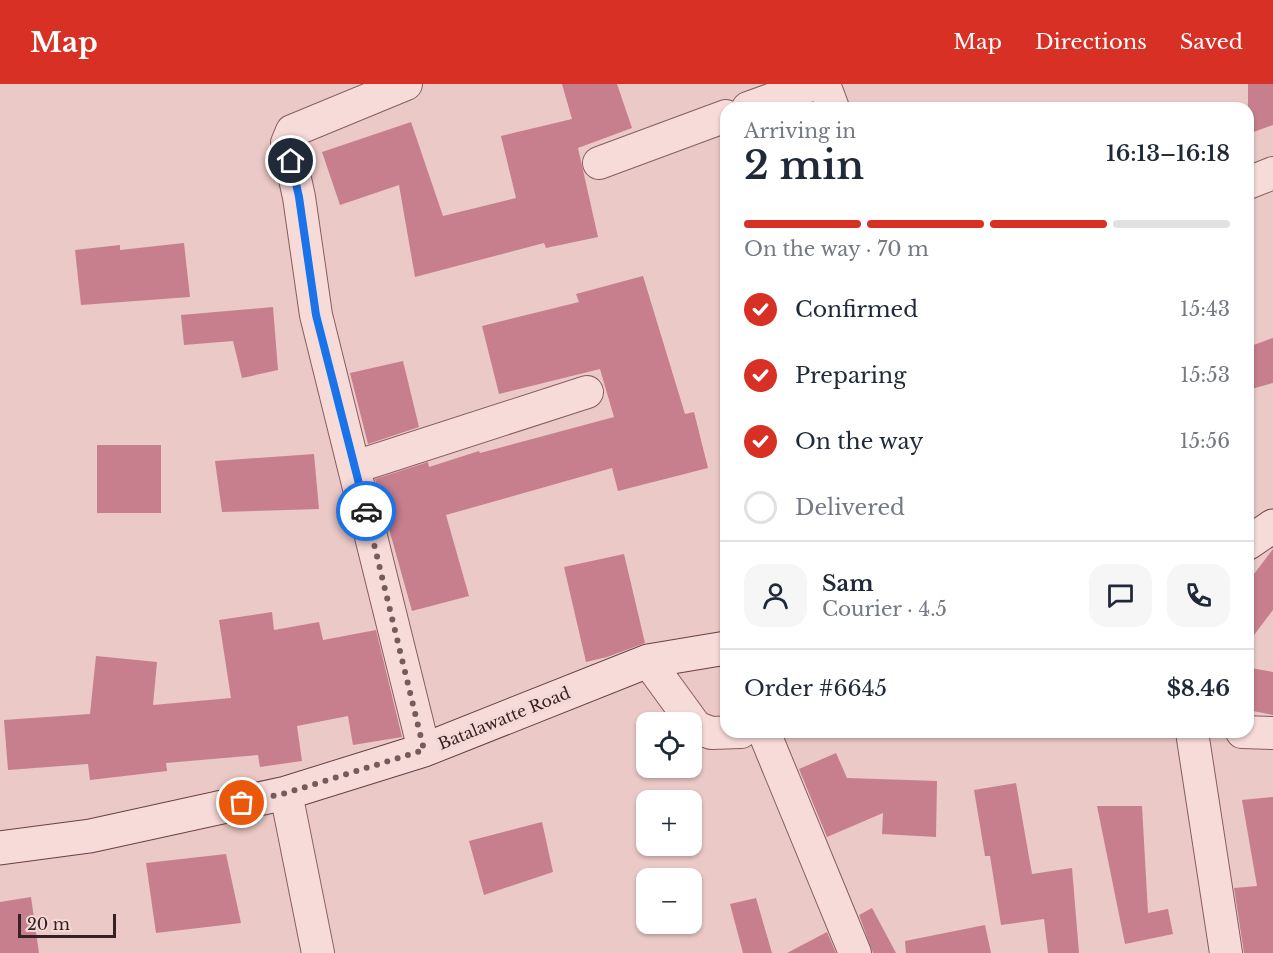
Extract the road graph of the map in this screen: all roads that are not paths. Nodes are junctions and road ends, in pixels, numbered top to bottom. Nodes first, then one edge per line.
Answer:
1 (406, 84) edge
2 (814, 84) edge
3 (824, 84) edge
4 (764, 102) edge
5 (832, 102) edge
6 (720, 118) edge
7 (599, 163) dead end
8 (1273, 173) edge
9 (1254, 181) edge
10 (587, 392) dead end
11 (356, 467) junction
12 (1273, 526) edge
13 (1254, 539) edge
14 (720, 649) edge
15 (648, 661) junction
16 (1254, 732) edge
17 (720, 733) edge
18 (1273, 733) edge
19 (766, 738) edge
20 (1193, 738) edge
21 (424, 750) junction
22 (286, 793) junction
23 (0, 848) edge
24 (318, 953) edge
25 (855, 953) edge
26 (1226, 953) edge

1 - 11 street
2 - 4 street
3 - 5 street
6 - 7 street
8 - 9 street
10 - 11 street
11 - 21 street
12 - 13 street
14 - 15 street, Batalawatte Road
15 - 17 street
15 - 21 street, Batalawatte Road
16 - 18 street
19 - 25 street
20 - 26 street
21 - 22 street, Batalawatte Road
22 - 23 street, Batalawatte Road
22 - 24 street

